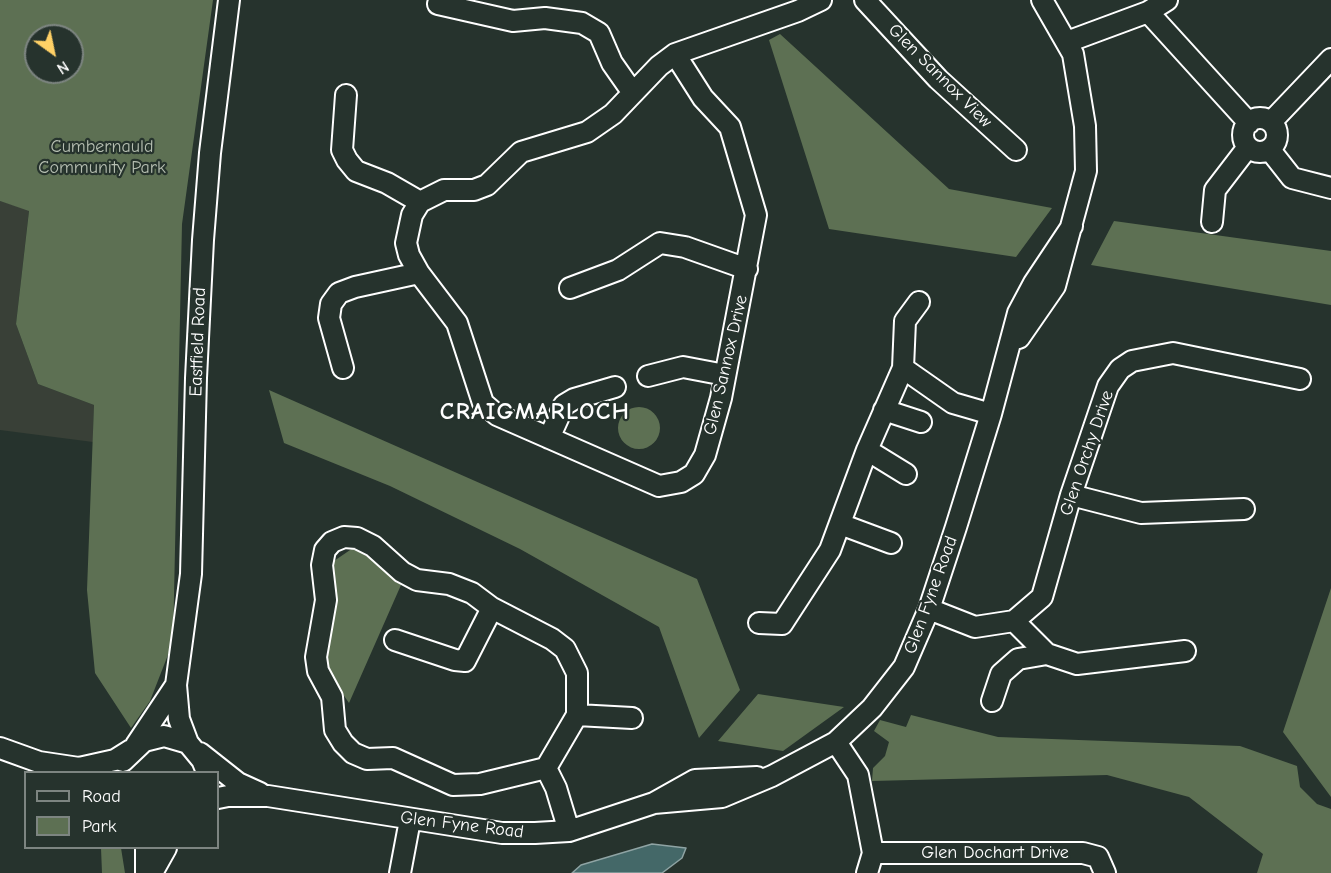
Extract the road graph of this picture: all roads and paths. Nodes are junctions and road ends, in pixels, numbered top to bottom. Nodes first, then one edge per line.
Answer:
1 (229, 0) edge
2 (820, 0) edge
3 (865, 0) edge
4 (1042, 0) edge
5 (1167, 0) edge
6 (438, 4) dead end
7 (1148, 12) junction
8 (1067, 42) junction
9 (675, 54) junction
10 (1331, 59) edge
11 (633, 93) junction
12 (346, 95) dead end
13 (1271, 122) junction
14 (1249, 123) junction
15 (1248, 147) junction
16 (1016, 150) dead end
17 (1270, 150) junction
18 (1331, 188) edge
19 (420, 202) junction
20 (1212, 222) dead end
21 (747, 268) junction
22 (419, 273) junction
23 (570, 288) dead end
24 (919, 302) dead end
25 (343, 368) dead end
26 (903, 368) junction
27 (725, 375) junction
28 (648, 376) dead end
29 (1300, 379) dead end
30 (615, 387) dead end
31 (884, 410) junction
32 (991, 414) junction
33 (921, 422) dead end
34 (549, 438) junction
35 (867, 450) junction
36 (906, 474) dead end
37 (1071, 495) junction
38 (1244, 509) dead end
39 (840, 524) junction
40 (891, 543) dead end
41 (492, 608) junction
42 (929, 609) junction
43 (1014, 621) junction
44 (759, 622) dead end
45 (395, 640) dead end
46 (1185, 651) dead end
47 (1047, 654) junction
48 (176, 685) junction
49 (992, 701) dead end
50 (578, 715) junction
51 (632, 718) dead end
52 (836, 742) junction
53 (192, 747) junction
54 (0, 748) edge
55 (133, 749) junction
56 (546, 768) junction
57 (83, 770) edge
58 (119, 771) edge
59 (206, 771) edge
60 (268, 796) junction
61 (219, 798) edge
62 (410, 820) junction
63 (569, 831) junction
64 (146, 849) edge
65 (165, 849) edge
66 (873, 853) junction
67 (146, 873) edge
68 (152, 873) edge
69 (400, 873) edge
70 (867, 873) edge
71 (1105, 873) edge

1 - 48 street, Eastfield Road
2 - 9 street
3 - 16 street, Glen Sannox View
4 - 8 street, Glen Fyne Road
5 - 7 street
6 - 11 street
7 - 8 street
7 - 14 street
8 - 32 street, Glen Fyne Road
9 - 11 street
9 - 21 street, Glen Sannox Drive
10 - 13 street
11 - 19 street
12 - 19 street
13 - 14 street
13 - 17 street
14 - 15 street
15 - 17 street
15 - 20 street
17 - 18 street
19 - 22 street, Glen Sannox Drive
21 - 23 street
21 - 27 street, Glen Sannox Drive
22 - 25 street
22 - 34 street, Glen Sannox Drive
24 - 26 street
26 - 31 street
26 - 32 street
27 - 28 street
27 - 34 street, Glen Sannox Drive
29 - 37 street, Glen Orchy Drive
30 - 34 street
31 - 33 street
31 - 35 street
32 - 42 street, Glen Fyne Road
35 - 36 street
35 - 39 street
37 - 38 street
37 - 43 street, Glen Orchy Drive
39 - 40 street
39 - 44 street
41 - 45 street
41 - 50 street
41 - 56 street
42 - 43 street
42 - 52 street, Glen Fyne Road
43 - 47 street
46 - 47 street
47 - 49 street
48 - 53 street, Eastfield Road
48 - 55 street, Eastfield Road
50 - 51 street
50 - 56 street
52 - 63 street, Glen Fyne Road
52 - 66 street
53 - 55 street
53 - 59 street, Eastfield Road
53 - 60 street, Glen Fyne Road
54 - 57 street
55 - 57 street
55 - 58 street, Eastfield Road
56 - 63 street
60 - 61 street, Glen Fyne Road
60 - 62 street, Glen Fyne Road
62 - 63 street, Glen Fyne Road
62 - 69 street
64 - 67 street
65 - 68 street
66 - 70 street
66 - 71 street, Glen Dochart Drive

